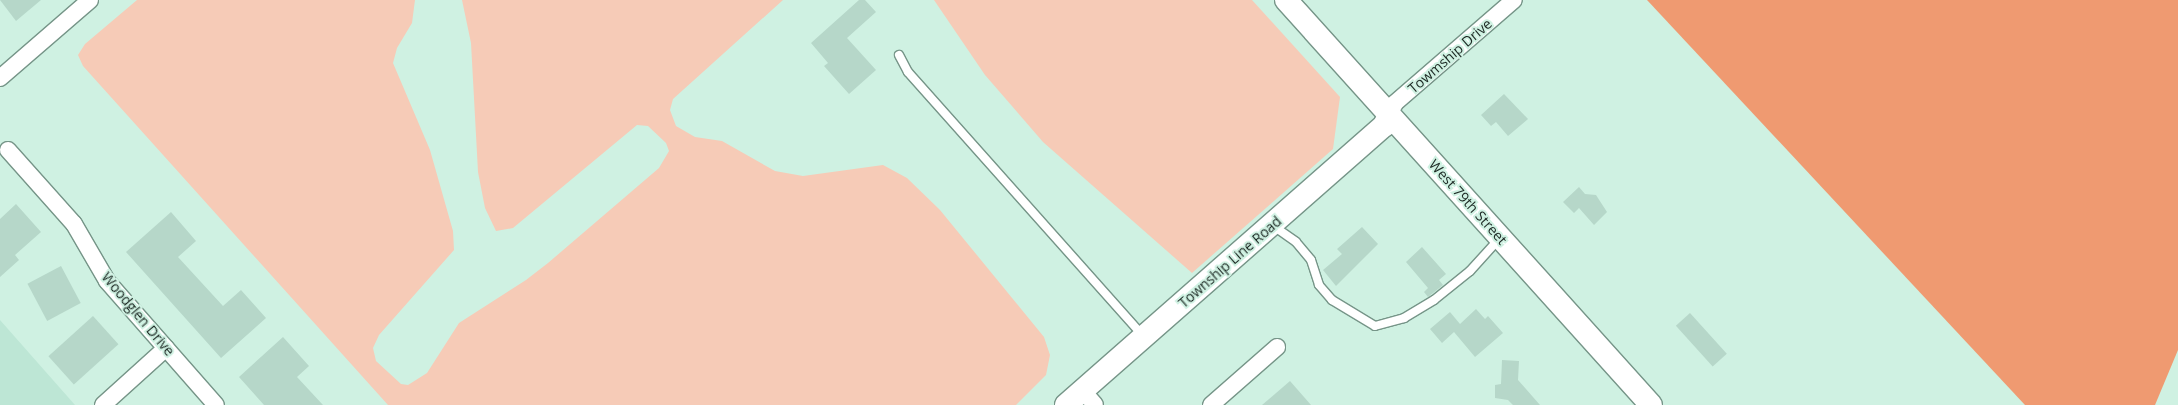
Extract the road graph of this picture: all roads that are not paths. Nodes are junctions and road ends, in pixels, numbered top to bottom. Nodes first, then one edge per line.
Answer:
1 (90, 0) edge
2 (1286, 0) edge
3 (1514, 0) edge
4 (899, 54) dead end
5 (0, 78) edge
6 (1389, 115) junction
7 (8, 150) dead end
8 (1272, 225) junction
9 (1500, 238) junction
10 (1144, 338) junction
11 (1277, 347) dead end
12 (166, 348) junction
13 (1081, 400) edge
14 (103, 405) edge
15 (216, 405) edge
16 (1211, 405) edge
17 (1651, 405) edge

1 - 5 street
2 - 6 main road, West 79th Street
3 - 6 street, Towmship Drive
4 - 10 lane
6 - 8 main road, Township Line Road
6 - 9 main road, West 79th Street
7 - 12 street, Woodglen Drive
8 - 9 lane
8 - 10 main road, Township Line Road
9 - 17 main road, West 79th Street
10 - 13 main road, Township Line Road
11 - 16 street
12 - 14 street
12 - 15 street, Woodglen Drive

